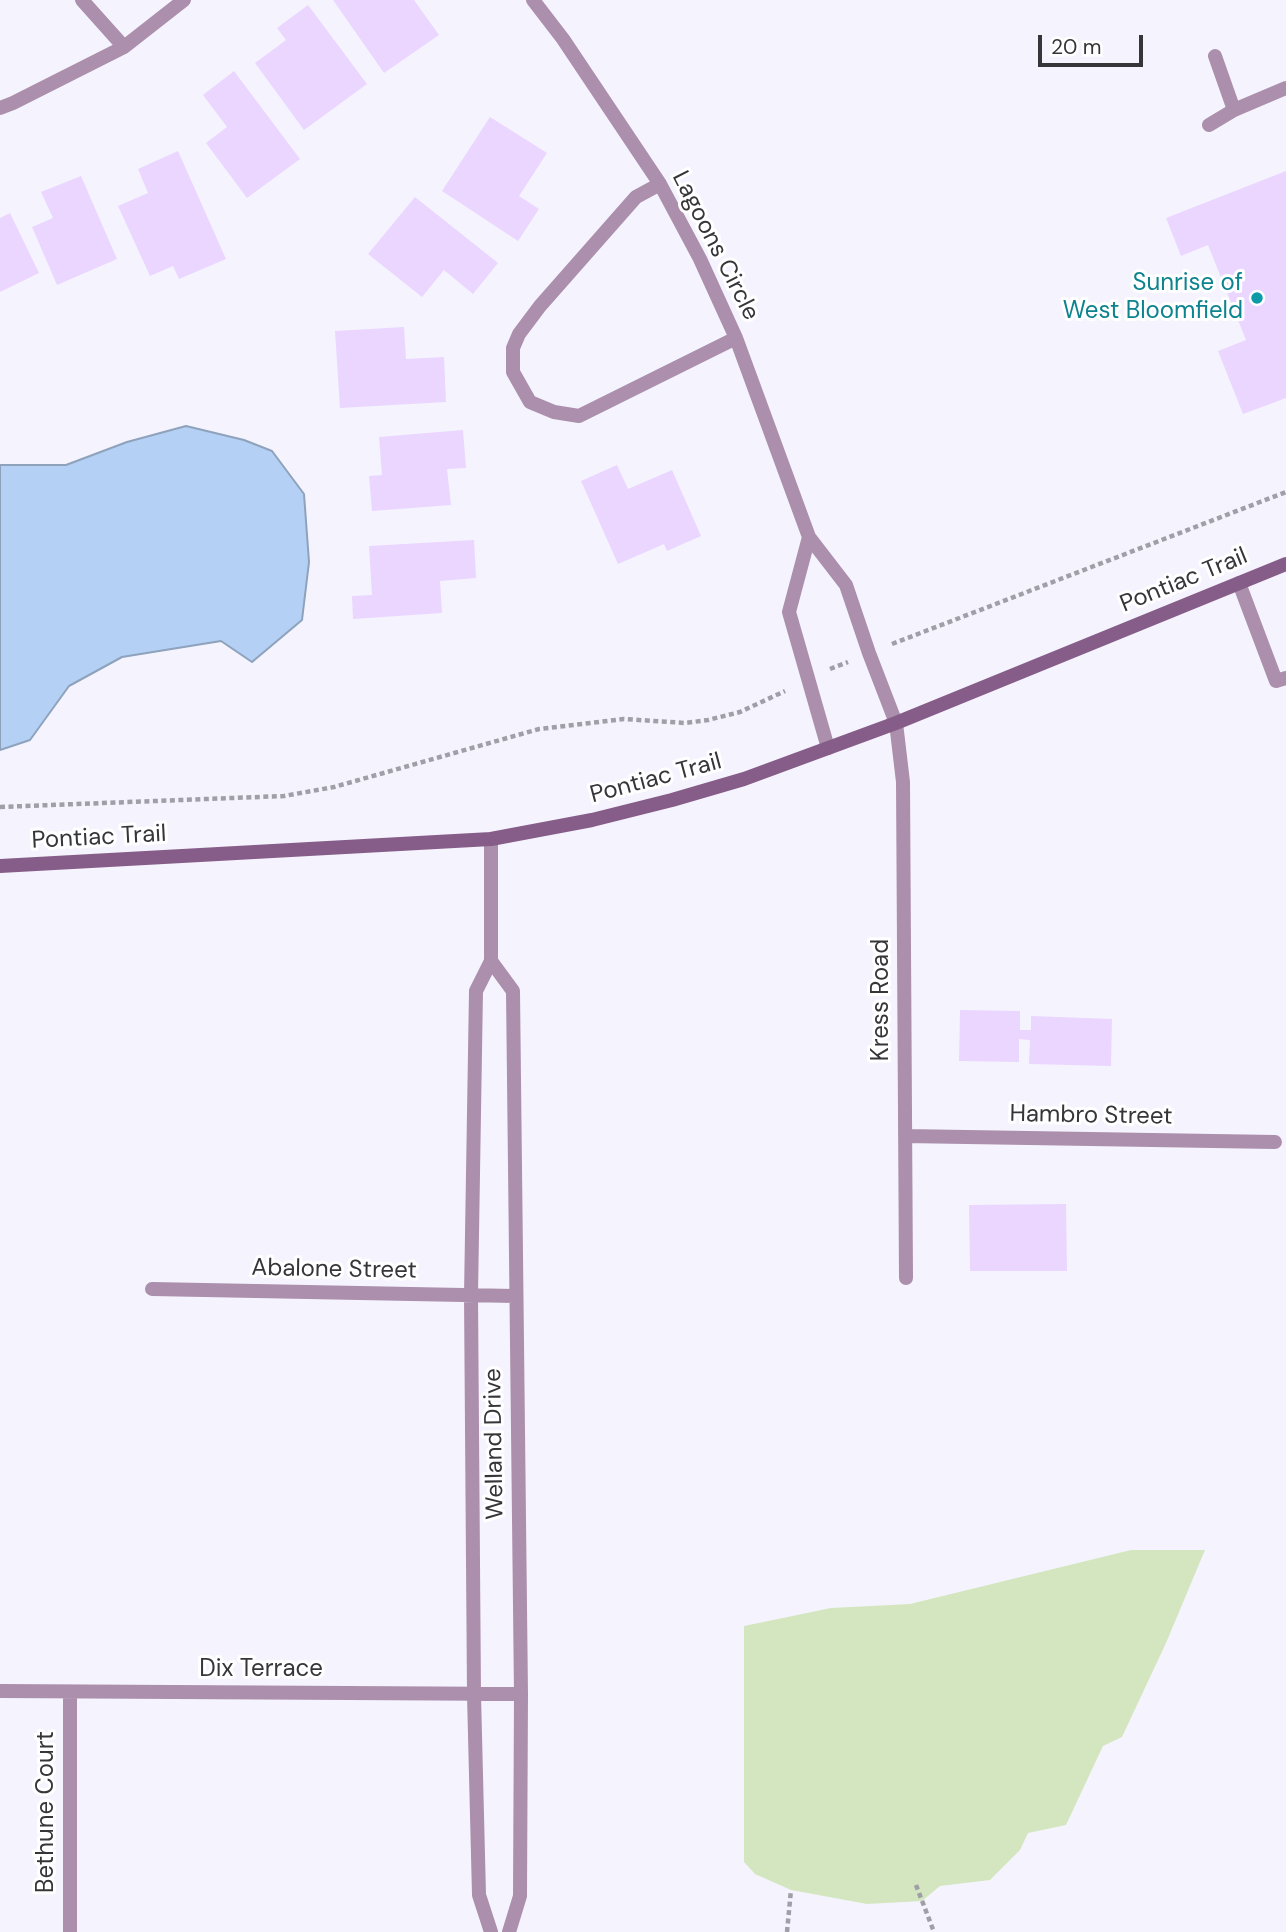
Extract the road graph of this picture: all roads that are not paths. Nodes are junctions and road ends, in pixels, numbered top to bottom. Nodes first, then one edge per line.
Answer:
1 (82, 0) edge
2 (184, 0) edge
3 (533, 0) edge
4 (124, 47) junction
5 (1215, 56) dead end
6 (1286, 88) edge
7 (0, 108) edge
8 (1234, 110) junction
9 (1209, 125) dead end
10 (660, 184) junction
11 (736, 338) junction
12 (809, 537) junction
13 (1286, 565) edge
14 (1239, 583) junction
15 (1286, 678) edge
16 (896, 723) junction
17 (828, 748) junction
18 (491, 839) junction
19 (0, 866) edge
20 (491, 961) junction
21 (905, 1136) junction
22 (1275, 1142) dead end
23 (906, 1278) dead end
24 (152, 1289) dead end
25 (471, 1295) junction
26 (515, 1296) junction
27 (0, 1691) edge
28 (70, 1692) junction
29 (474, 1695) junction
30 (521, 1695) junction
31 (70, 1932) edge
32 (491, 1932) edge
33 (509, 1932) edge

1 - 4 street
2 - 4 street
3 - 10 street, Lagoons Circle
4 - 7 street
5 - 8 street
6 - 8 street
8 - 9 street
10 - 11 street, Lagoons Circle
10 - 11 street
11 - 12 street, Lagoons Circle
12 - 16 street, Lagoons Circle
12 - 17 street
13 - 14 main road, Pontiac Trail
14 - 15 street
14 - 16 main road, Pontiac Trail
16 - 17 main road, Pontiac Trail
16 - 21 street, Kress Road
17 - 18 main road, Pontiac Trail
18 - 19 main road, Pontiac Trail
18 - 20 street, Welland Drive
20 - 25 street, Welland Drive
20 - 26 street, Welland Drive
21 - 22 street, Hambro Street
21 - 23 street, Kress Road
24 - 25 street, Abalone Street
25 - 26 street, Abalone Street
25 - 29 street, Welland Drive
26 - 30 street, Welland Drive
27 - 28 street, Dix Terrace
28 - 29 street, Dix Terrace
28 - 31 street, Bethune Court
29 - 30 street, Dix Terrace
29 - 32 street, Welland Drive
30 - 33 street, Welland Drive

